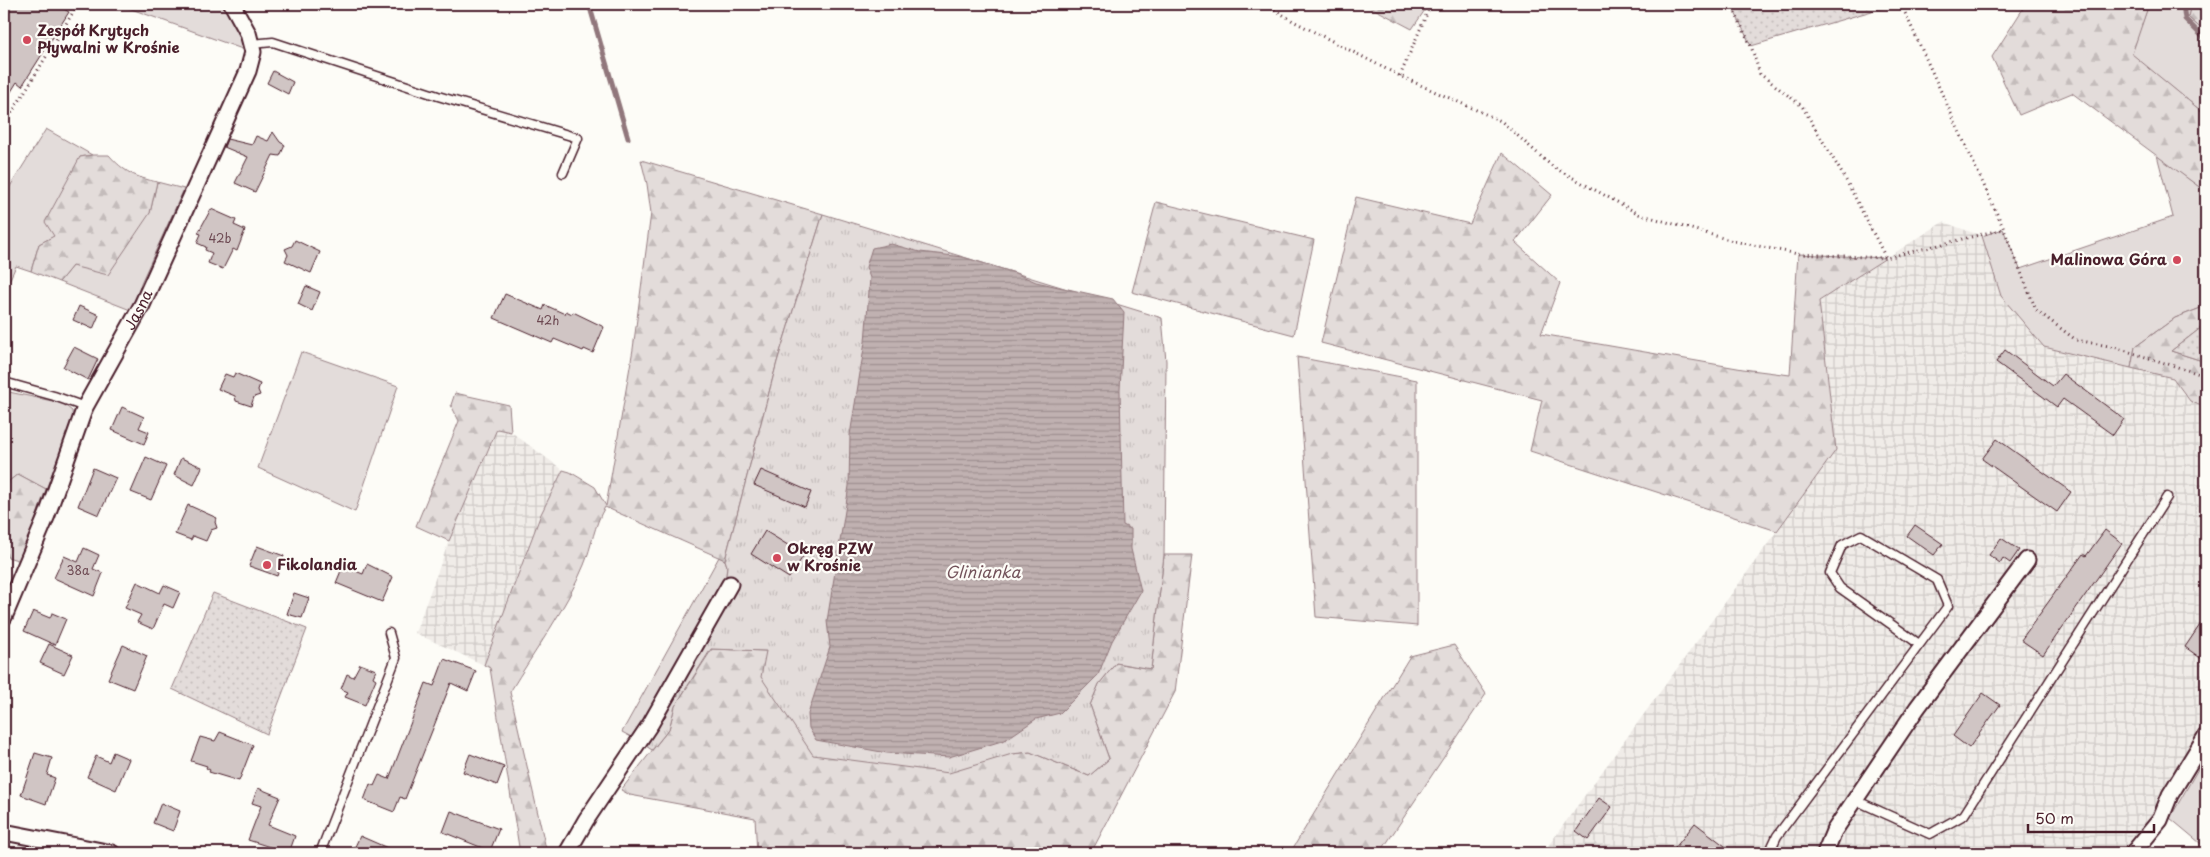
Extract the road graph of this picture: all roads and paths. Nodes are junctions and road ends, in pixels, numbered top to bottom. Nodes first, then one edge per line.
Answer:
1 (78, 4) edge
2 (232, 4) edge
3 (1266, 4) edge
4 (1434, 4) edge
5 (1731, 4) edge
6 (1901, 4) edge
7 (251, 44) junction
8 (1400, 76) junction
9 (4, 126) edge
10 (563, 173) dead end
11 (2004, 229) junction
12 (1886, 258) junction
13 (2206, 376) edge
14 (4, 382) edge
15 (85, 407) junction
16 (2167, 497) dead end
17 (2027, 560) dead end
18 (730, 584) dead end
19 (4, 617) edge
20 (389, 633) dead end
21 (1919, 644) junction
22 (2206, 736) edge
23 (1855, 800) junction
24 (4, 832) edge
25 (112, 853) edge
26 (320, 853) edge
27 (567, 853) edge
28 (1769, 853) edge
29 (1825, 853) edge
30 (2133, 853) edge

1 - 9 path
2 - 7 street, Jasna
3 - 8 path
4 - 8 path
5 - 12 path
6 - 11 path
7 - 10 lane
7 - 15 street, Jasna
8 - 12 path
11 - 12 path
11 - 13 path
14 - 15 lane
15 - 19 street, Jasna
16 - 23 lane
17 - 23 street
18 - 27 street
20 - 26 lane
21 - 21 lane
21 - 28 lane
22 - 30 street
23 - 29 street
24 - 25 street

